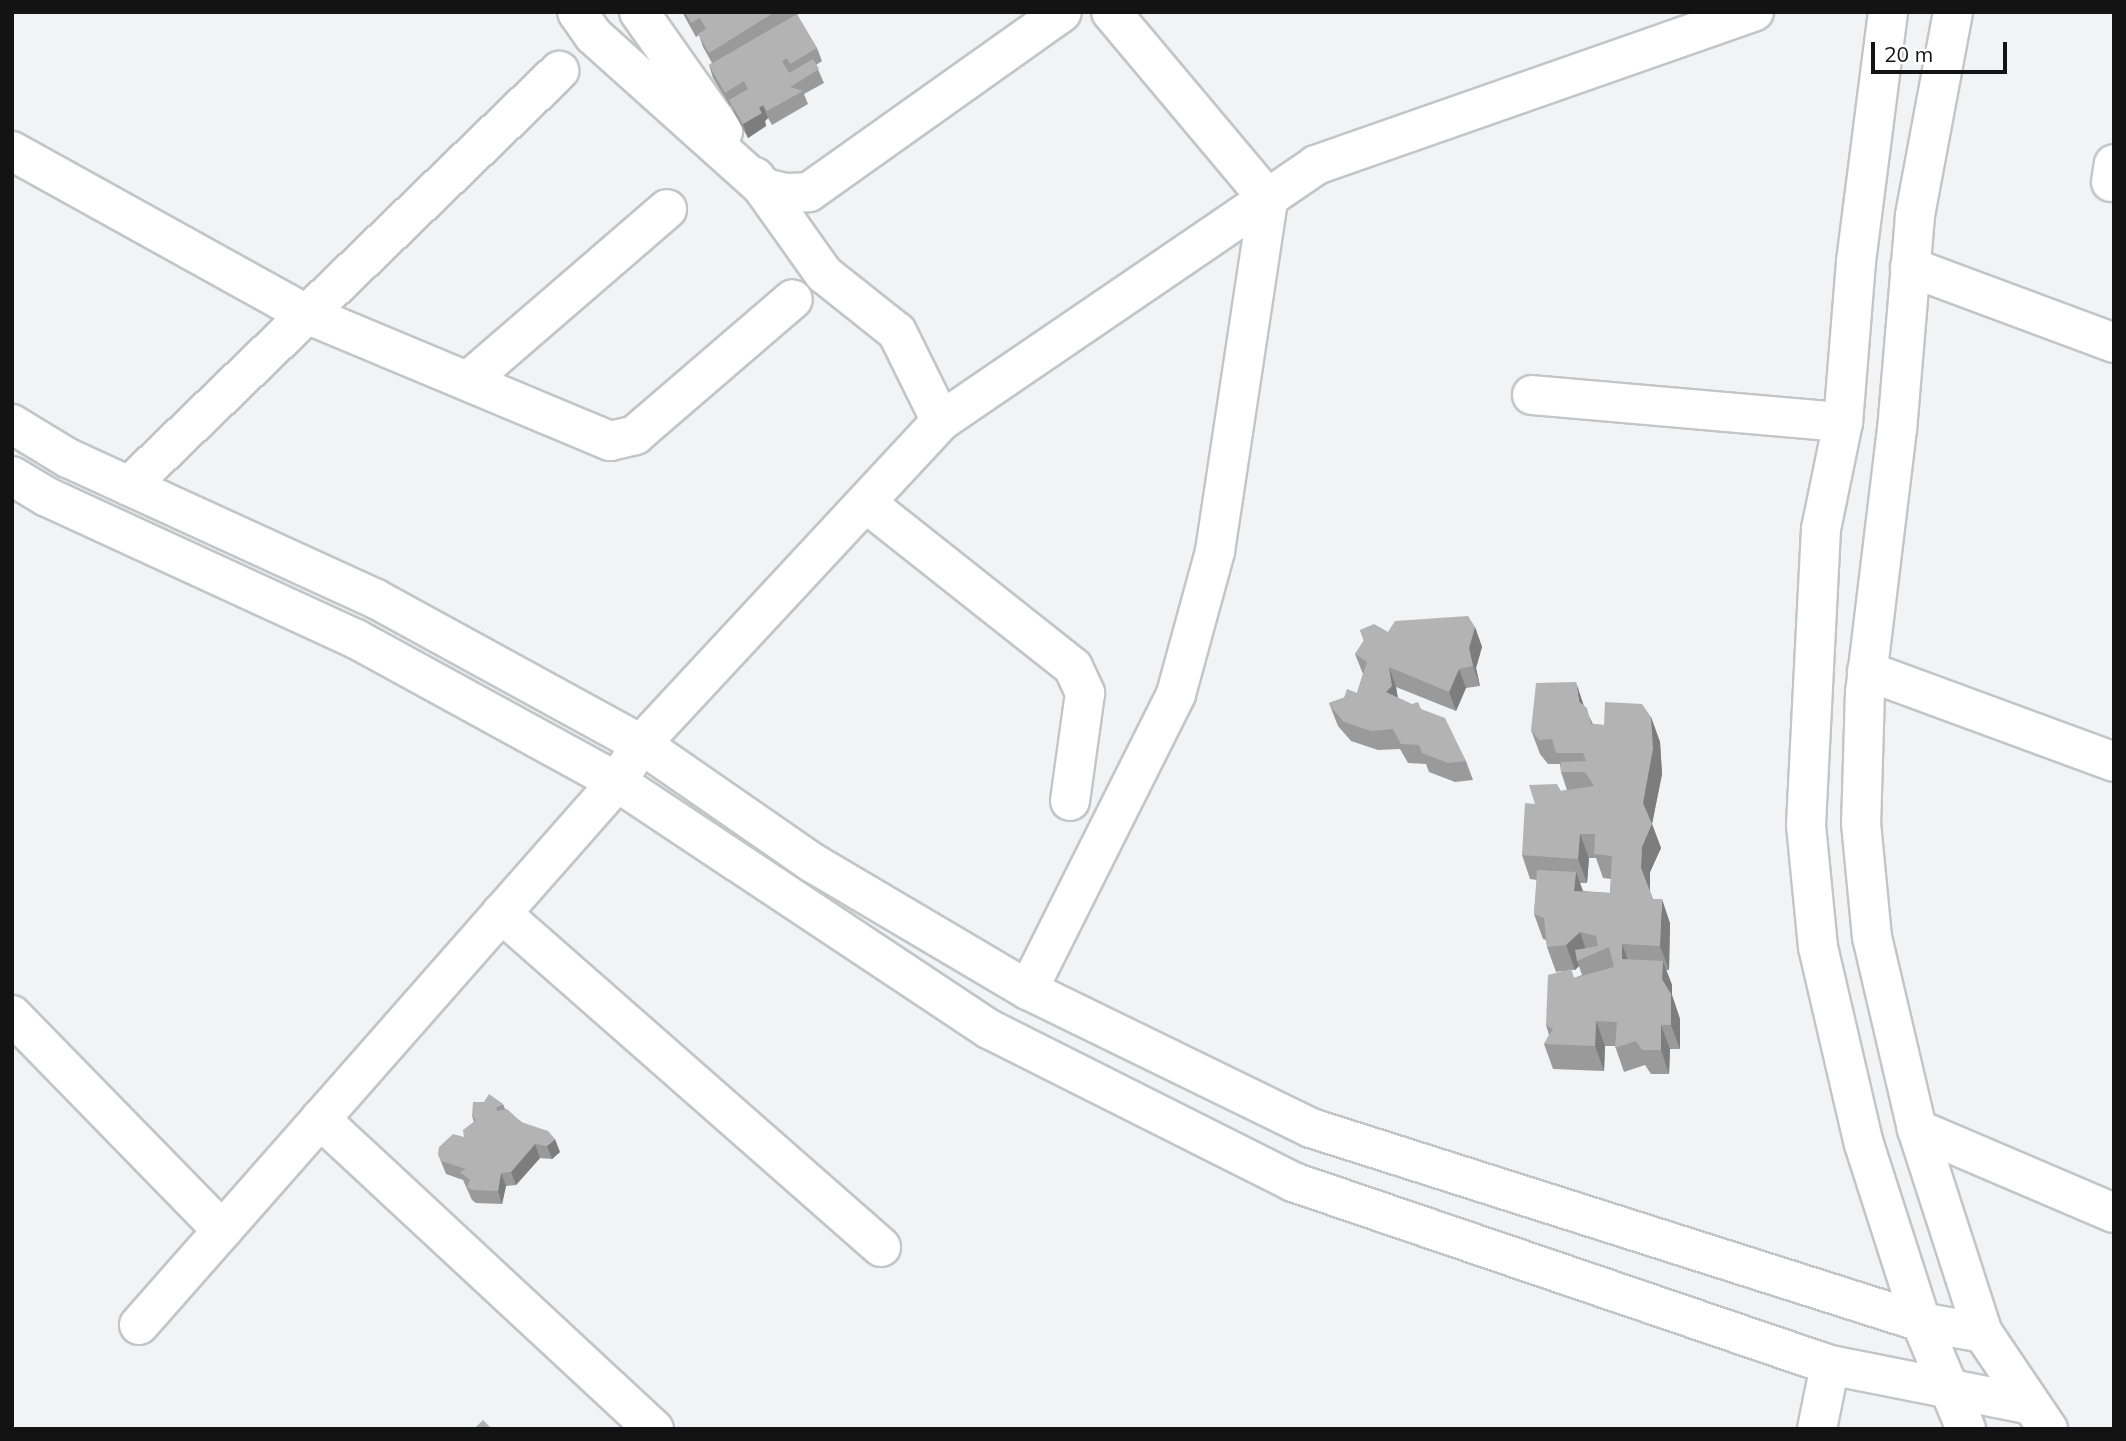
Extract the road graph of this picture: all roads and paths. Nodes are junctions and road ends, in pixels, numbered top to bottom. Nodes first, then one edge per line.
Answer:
1 (577, 12) edge
2 (639, 12) edge
3 (1062, 12) edge
4 (1111, 12) edge
5 (1754, 12) edge
6 (1888, 12) edge
7 (1953, 12) edge
8 (559, 71) dead end
9 (12, 151) edge
10 (762, 187) junction
11 (1268, 199) junction
12 (667, 209) dead end
13 (1910, 267) junction
14 (793, 299) dead end
15 (304, 313) junction
16 (2114, 343) edge
17 (468, 381) junction
18 (1532, 395) dead end
19 (941, 421) junction
20 (1843, 422) junction
21 (12, 424) edge
22 (12, 475) edge
23 (129, 486) junction
24 (866, 503) junction
25 (1867, 671) junction
26 (641, 744) junction
27 (2114, 762) edge
28 (617, 782) junction
29 (1070, 801) dead end
30 (501, 913) junction
31 (1028, 990) junction
32 (12, 1015) edge
33 (320, 1119) junction
34 (1917, 1129) junction
35 (2114, 1213) edge
36 (222, 1230) junction
37 (881, 1247) dead end
38 (1920, 1322) junction
39 (139, 1325) dead end
40 (1983, 1333) junction
41 (1830, 1365) junction
42 (1947, 1385) junction
43 (2038, 1416) edge
44 (654, 1429) edge
45 (1817, 1429) edge
46 (1966, 1429) edge

1 - 10 street
2 - 10 street
3 - 10 street
4 - 11 street
5 - 11 street
6 - 20 street
7 - 13 street
8 - 15 street
9 - 15 street
10 - 19 street
11 - 19 street
11 - 31 street
12 - 17 street
13 - 16 street
13 - 25 street
14 - 17 street
15 - 17 street
15 - 23 street
18 - 20 street
19 - 24 street
20 - 38 street
21 - 23 street
22 - 28 street
23 - 26 street
24 - 26 street
24 - 29 street
25 - 27 street
25 - 34 street
26 - 28 street
26 - 31 street
28 - 30 street
28 - 41 street
30 - 33 street
30 - 37 street
31 - 38 street
32 - 36 street
33 - 36 street
33 - 44 street
34 - 35 street
34 - 40 street
36 - 39 street
38 - 40 street
38 - 42 street
40 - 43 street
41 - 42 street
41 - 45 street
42 - 43 street
42 - 46 street

